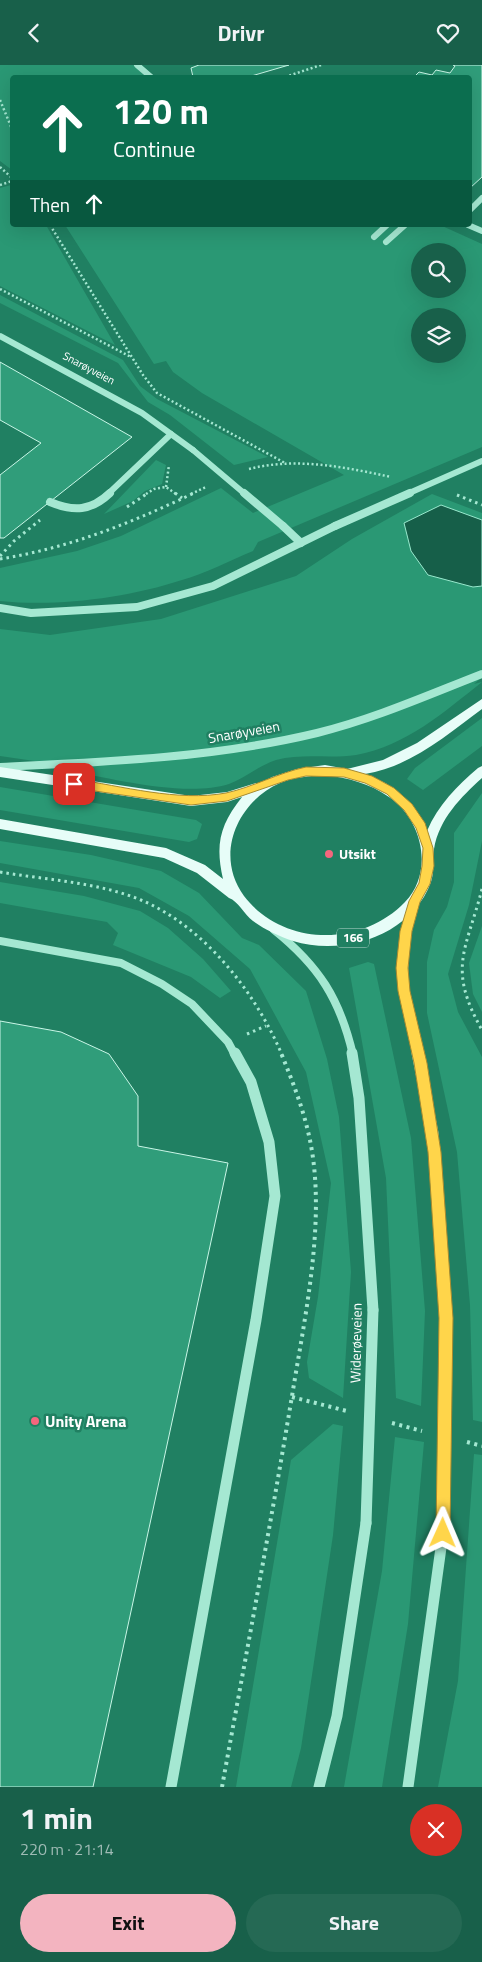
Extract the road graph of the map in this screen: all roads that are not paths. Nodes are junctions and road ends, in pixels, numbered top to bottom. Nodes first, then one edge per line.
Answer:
1 (137, 65) edge
2 (149, 75) edge
3 (482, 198) edge
4 (472, 208) edge
5 (385, 227) edge
6 (403, 227) edge
7 (374, 237) dead end
8 (386, 242) dead end
9 (0, 336) edge
10 (171, 434) junction
11 (482, 461) edge
12 (50, 502) dead end
13 (301, 543) junction
14 (0, 609) edge
15 (482, 674) edge
16 (482, 703) edge
17 (0, 767) edge
18 (0, 771) edge
19 (482, 771) edge
20 (344, 772) junction
21 (270, 782) junction
22 (0, 824) edge
23 (428, 848) junction
24 (237, 897) junction
25 (415, 901) junction
26 (268, 925) junction
27 (0, 941) edge
28 (373, 1310) joint
29 (366, 1523) joint
30 (171, 1787) edge
31 (319, 1787) edge
32 (408, 1787) edge

1 - 2 street
3 - 4 street
5 - 7 street
6 - 8 street
9 - 10 street, Snarøyveien
10 - 12 street
10 - 13 street, Snarøyveien, bridge
11 - 13 street, bridge
13 - 14 street
15 - 17 street, Snarøyveien
16 - 20 main road, 166
18 - 21 main road, 166
19 - 23 main road, 166
20 - 21 main road, 166
20 - 23 main road, 166
21 - 24 main road, 166
22 - 24 main road, 166
23 - 25 main road, 166
24 - 26 main road, 166
25 - 26 main road, 166
25 - 32 street, bridge
26 - 28 street, Widerøeveien
27 - 30 street
28 - 29 street, Widerøeveien, bridge
29 - 31 street, Widerøeveien

